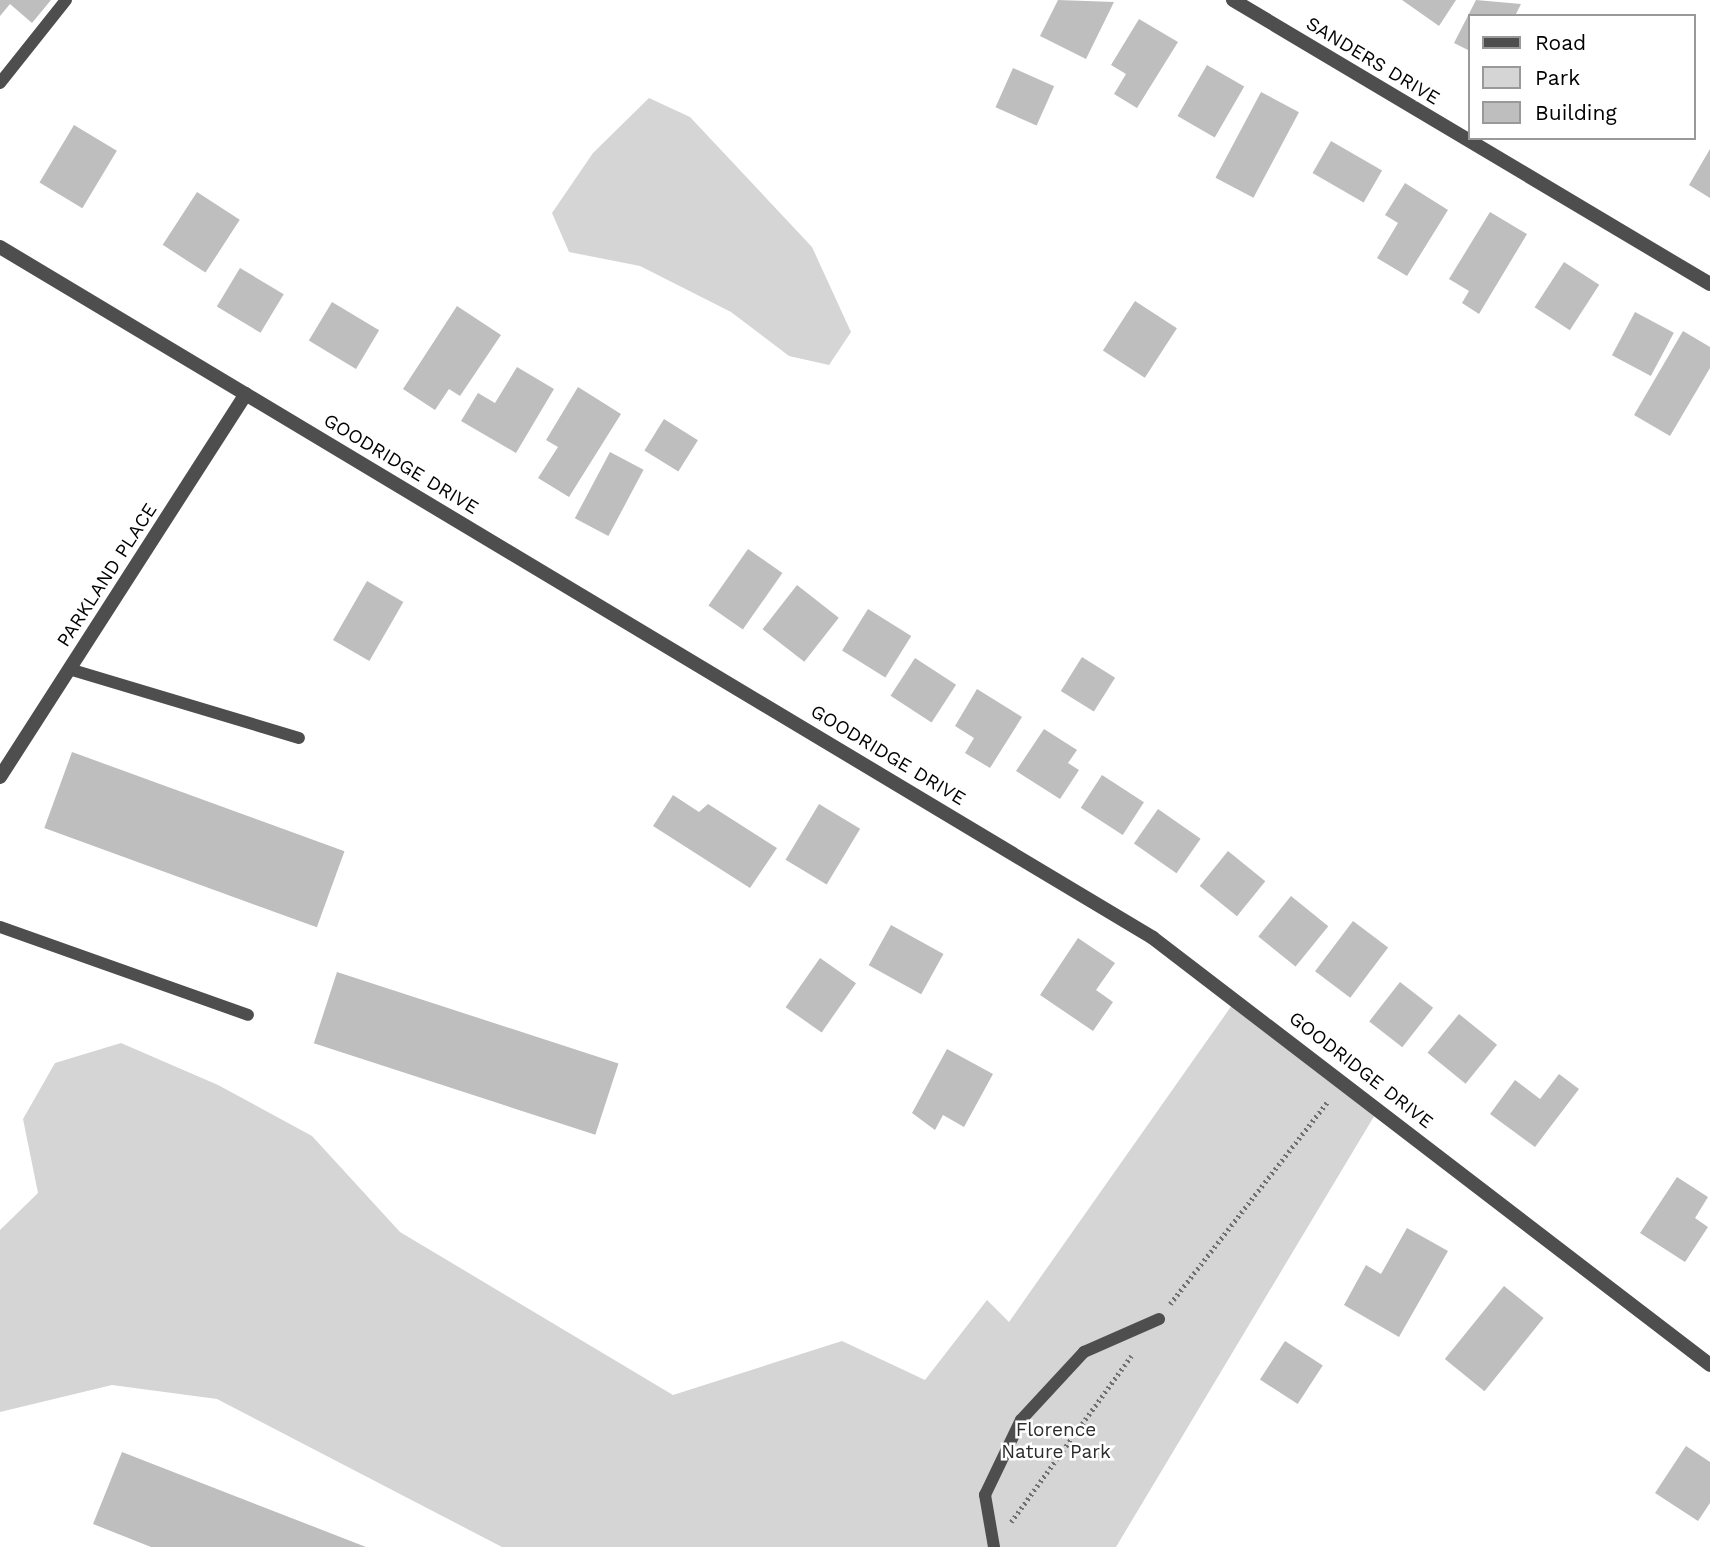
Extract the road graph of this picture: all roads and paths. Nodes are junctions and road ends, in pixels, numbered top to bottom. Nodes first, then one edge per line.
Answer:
1 (66, 0) edge
2 (1233, 0) edge
3 (0, 83) edge
4 (1468, 140) edge
5 (1468, 140) edge
6 (0, 247) edge
7 (1710, 284) edge
8 (246, 394) junction
9 (69, 669) junction
10 (299, 738) dead end
11 (0, 777) edge
12 (0, 927) edge
13 (248, 1015) dead end
14 (1159, 1319) dead end
15 (1710, 1365) edge
16 (994, 1547) edge

1 - 3 lane
2 - 4 street, SANDERS DRIVE
5 - 7 street, SANDERS DRIVE
6 - 8 street, GOODRIDGE DRIVE
8 - 9 street, PARKLAND PLACE
8 - 15 street, GOODRIDGE DRIVE
9 - 10 lane
9 - 11 street, PARKLAND PLACE
12 - 13 lane
14 - 16 lane

